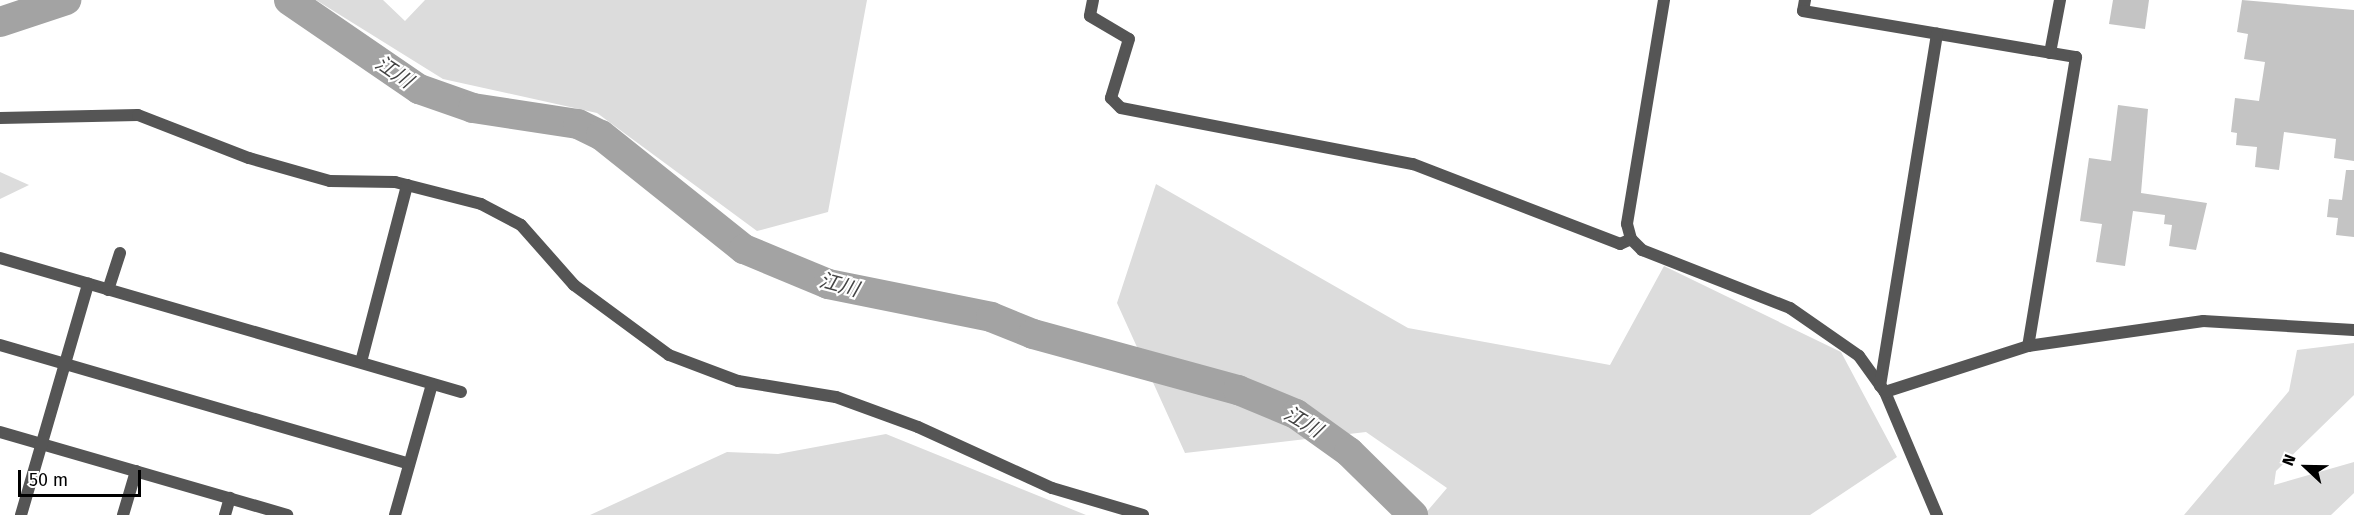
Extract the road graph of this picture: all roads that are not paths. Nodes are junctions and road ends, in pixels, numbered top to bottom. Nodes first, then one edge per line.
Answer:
1 (1093, 0) edge
2 (1664, 0) edge
3 (1805, 0) edge
4 (2060, 0) edge
5 (1937, 34) junction
6 (2050, 53) junction
7 (0, 118) edge
8 (407, 185) junction
9 (1631, 239) junction
10 (120, 253) dead end
11 (0, 258) edge
12 (88, 284) junction
13 (108, 290) junction
14 (2354, 330) edge
15 (0, 345) edge
16 (2028, 346) junction
17 (361, 362) junction
18 (64, 364) junction
19 (432, 384) junction
20 (1882, 389) junction
21 (461, 392) dead end
22 (0, 432) edge
23 (41, 444) junction
24 (409, 464) junction
25 (136, 471) junction
26 (230, 498) junction
27 (21, 515) edge
28 (123, 515) edge
29 (225, 515) edge
30 (287, 515) edge
31 (395, 515) edge
32 (1143, 515) edge
33 (1937, 515) edge

1 - 9 street
2 - 9 street
3 - 5 street
4 - 6 street
5 - 6 street
5 - 20 street
6 - 16 street
7 - 8 street
8 - 17 street
8 - 32 street
9 - 20 street
10 - 13 street
11 - 12 street
12 - 13 street
12 - 18 street
13 - 17 street
14 - 16 street
15 - 18 street
16 - 20 street
17 - 19 street
18 - 23 street
18 - 24 street
19 - 21 street
19 - 24 street
20 - 33 street
22 - 23 street
23 - 25 street
23 - 27 street
24 - 31 street
25 - 26 street
25 - 28 street
26 - 29 street
26 - 30 street

